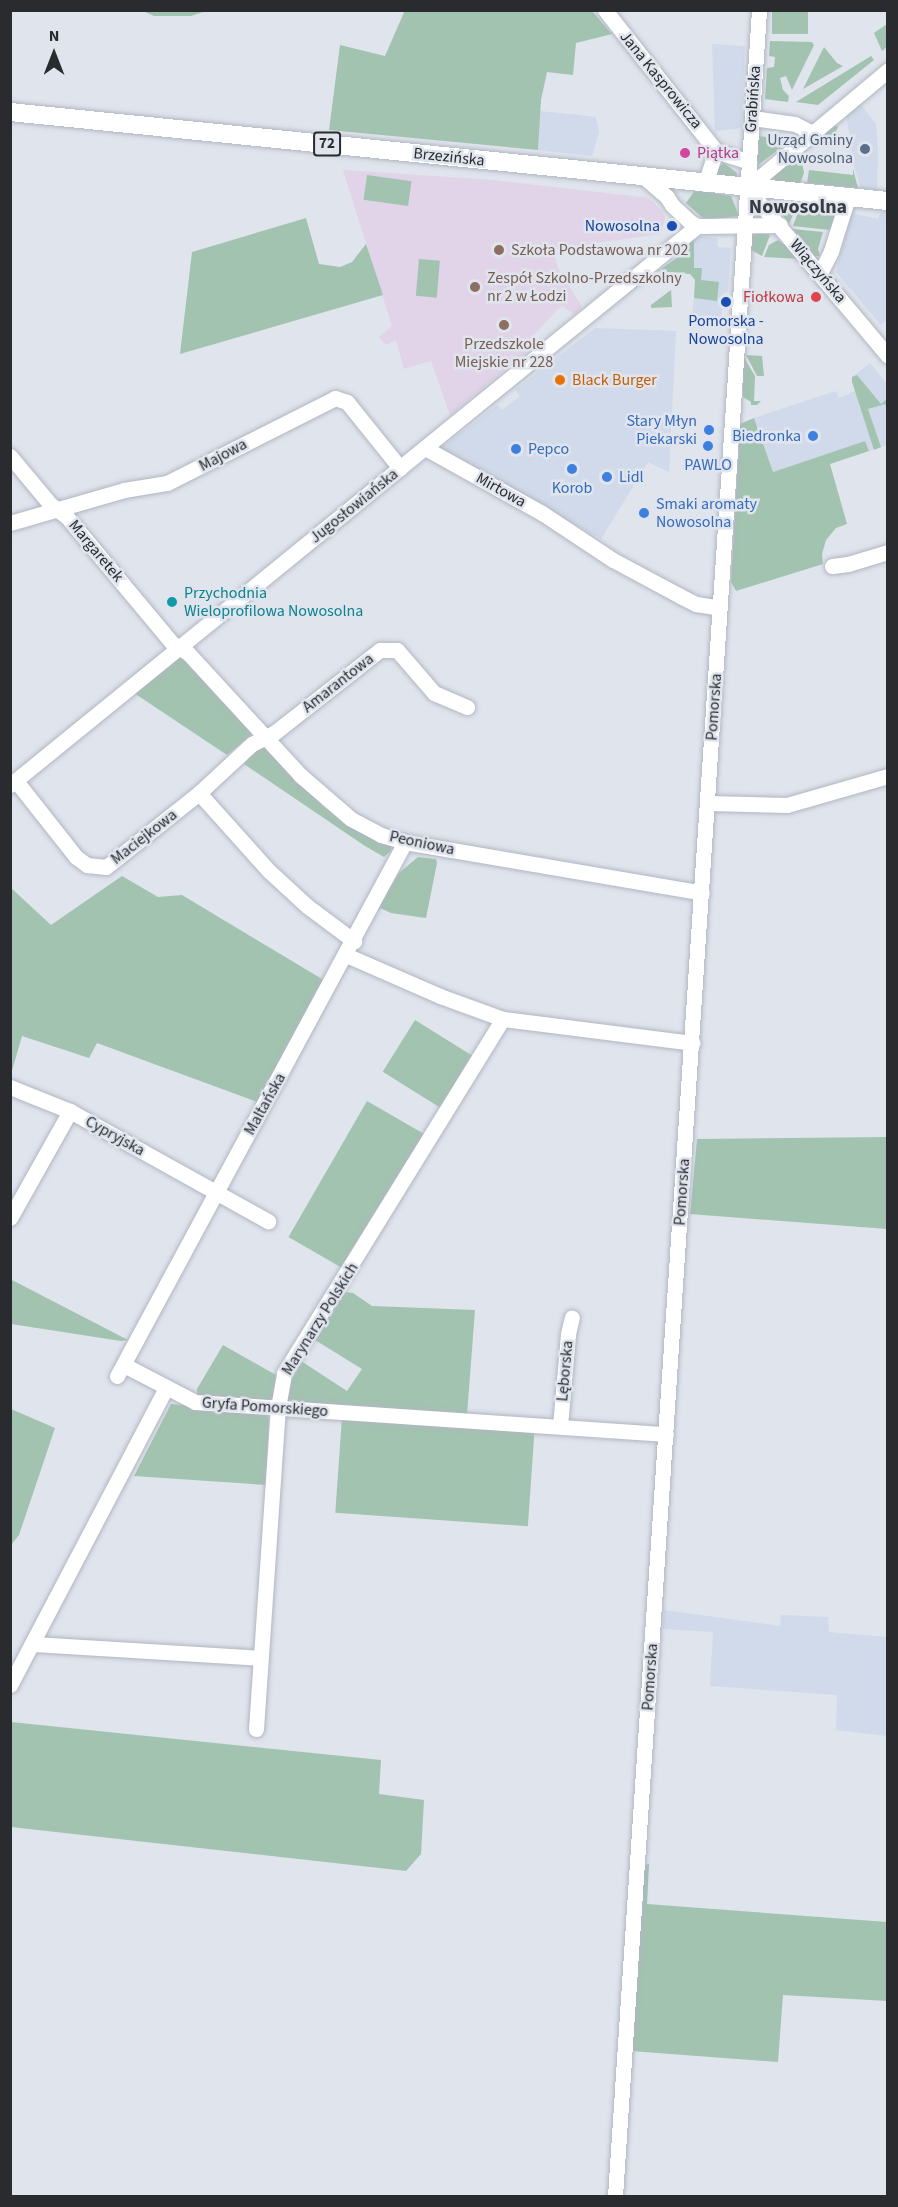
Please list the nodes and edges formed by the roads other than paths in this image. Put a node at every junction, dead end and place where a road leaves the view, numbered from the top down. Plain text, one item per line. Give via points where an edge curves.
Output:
1 (605, 10) edge
2 (759, 10) edge
3 (888, 70) edge
4 (10, 112) edge
5 (752, 118) junction
6 (810, 132) junction
7 (716, 151) junction
8 (749, 162) junction
9 (644, 177) junction
10 (705, 184) junction
11 (747, 188) junction
12 (848, 197) junction
13 (888, 201) edge
14 (745, 225) junction
15 (780, 225) junction
16 (697, 226) junction
17 (820, 273) junction
18 (888, 356) edge
19 (425, 448) junction
20 (10, 456) edge
21 (400, 468) junction
22 (57, 509) junction
23 (10, 523) edge
24 (888, 552) edge
25 (832, 566) dead end
26 (720, 608) junction
27 (179, 648) junction
28 (467, 707) dead end
29 (264, 738) junction
30 (888, 776) edge
31 (13, 783) edge
32 (199, 794) junction
33 (708, 803) junction
34 (405, 842) junction
35 (702, 893) junction
36 (354, 941) junction
37 (346, 955) junction
38 (503, 1019) junction
39 (692, 1043) junction
40 (10, 1087) edge
41 (70, 1111) junction
42 (216, 1193) junction
43 (10, 1218) edge
44 (268, 1221) dead end
45 (572, 1317) dead end
46 (166, 1388) junction
47 (278, 1408) junction
48 (560, 1426) junction
49 (666, 1434) junction
50 (33, 1644) junction
51 (260, 1658) junction
52 (10, 1685) edge
53 (256, 1730) dead end
54 (615, 2196) edge

1 - 7 street, Jana Kasprowicza
2 - 5 street, Grabińska
3 - 6 street
4 - 9 main road, Brzezińska / 72
5 - 6 street via 795,124
5 - 8 street, Grabińska
6 - 11 street
7 - 8 street
7 - 10 street
8 - 11 street, Grabińska
9 - 10 main road, Brzezińska / 72
9 - 16 street via 691,212
10 - 11 main road, Brzezińska / 72
11 - 12 main road, Brzezińska / 72
11 - 14 street, Pomorska
11 - 15 street, Wiączyńska
12 - 13 main road, Brzezińska / 72
12 - 17 street
14 - 15 street
14 - 16 street
14 - 26 street, Pomorska
15 - 17 street, Wiączyńska
16 - 19 street, Jugosłowiańska
17 - 18 street, Wiączyńska
19 - 21 street, Jugosłowiańska
19 - 26 street, Mirtowa via 576,534 613,560 687,600
20 - 22 street, Margaretek
21 - 22 street, Majowa via 347,402 335,398 167,483 124,490
21 - 27 street, Jugosłowiańska
22 - 23 street, Majowa
22 - 27 street, Margaretek
24 - 25 street
26 - 33 street, Pomorska
27 - 29 street, Peoniowa via 188,652
27 - 31 street, Jugosłowiańska
28 - 29 street, Amarantowa via 434,693 397,650 385,648
29 - 32 street, Maciejkowa via 252,744
29 - 34 street, Peoniowa via 341,812 371,830
30 - 33 street via 787,805
31 - 32 street, Maciejkowa via 76,857 96,868 112,863
32 - 36 street via 269,872
33 - 35 street, Pomorska
34 - 35 street, Peoniowa
34 - 36 street, Maltańska
35 - 39 street, Pomorska
36 - 37 street, Maltańska
37 - 38 street
37 - 42 street, Maltańska
38 - 39 street
38 - 47 street, Marynarzy Polskich via 284,1373
39 - 49 street, Pomorska
40 - 41 street, Cypryjska
41 - 42 street, Cypryjska
41 - 43 street
42 - 44 street, Cypryjska
42 - 46 street, Maltańska via 120,1370
45 - 48 street, Lęborska
46 - 47 street, Gryfa Pomorskiego via 195,1402
46 - 50 street
47 - 48 street, Gryfa Pomorskiego
47 - 51 street, Marynarzy Polskich
48 - 49 street, Gryfa Pomorskiego
49 - 54 street, Pomorska
50 - 51 street
50 - 52 street
51 - 53 street, Marynarzy Polskich

